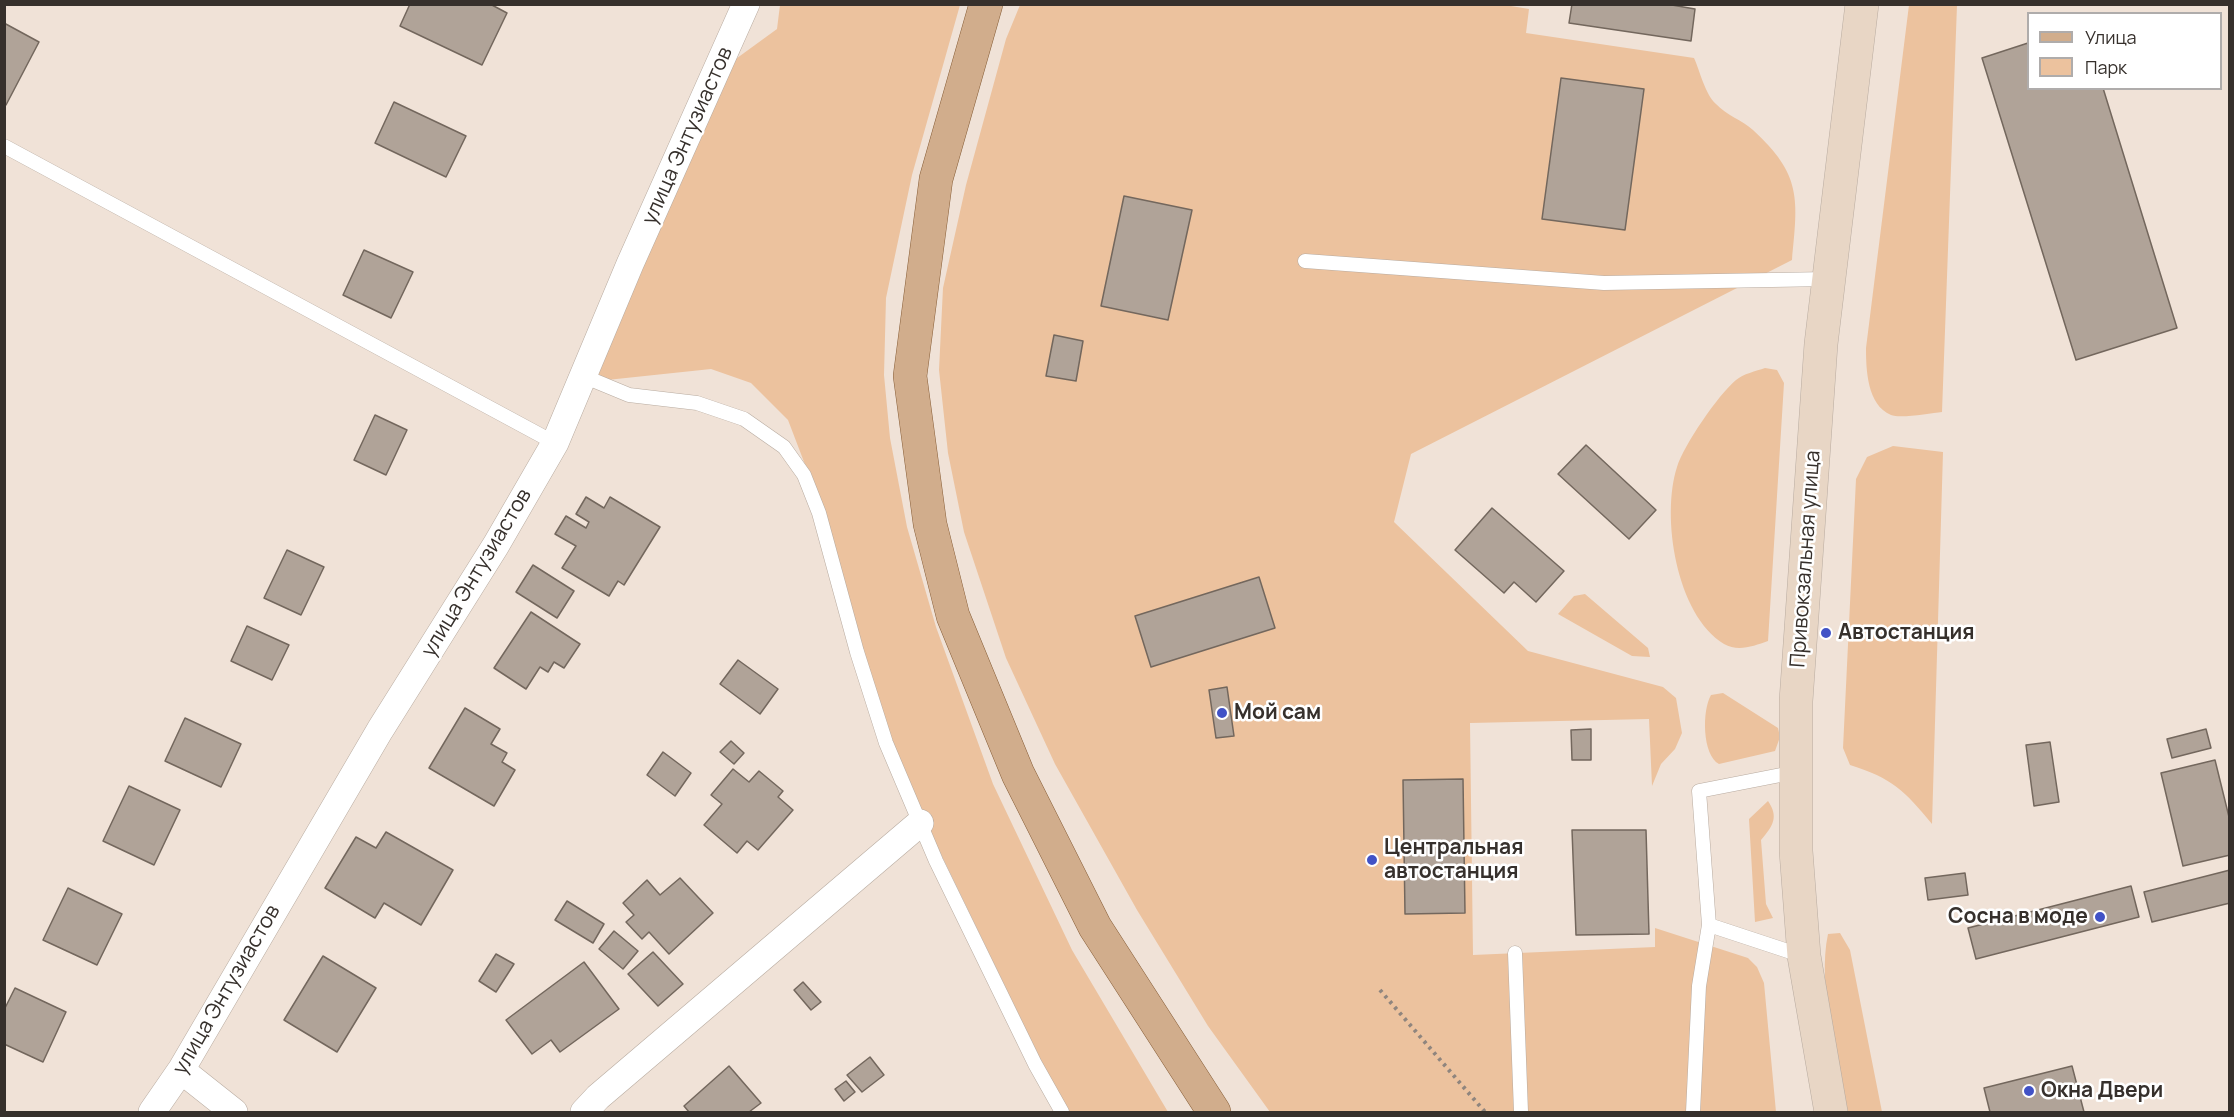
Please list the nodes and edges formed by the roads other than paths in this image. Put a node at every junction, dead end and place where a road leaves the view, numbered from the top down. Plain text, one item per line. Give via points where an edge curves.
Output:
1 (746, 4) edge
2 (986, 4) edge
3 (1862, 4) edge
4 (4, 146) edge
5 (1305, 261) dead end
6 (1828, 279) junction
7 (583, 376) junction
8 (555, 443) junction
9 (1798, 772) junction
10 (920, 823) junction
11 (1709, 925) junction
12 (1515, 953) dead end
13 (1804, 956) junction
14 (181, 1070) junction
15 (152, 1113) edge
16 (234, 1113) edge
17 (584, 1113) edge
18 (1062, 1113) edge
19 (1214, 1113) edge
20 (1521, 1113) edge
21 (1693, 1113) edge
22 (1831, 1113) edge

1 - 7 street, улица Энтузиастов
2 - 19 main road via 936,179 910,376 930,524 953,616 1018,774 1095,927
3 - 6 street, Привокзальная улица
4 - 8 lane
5 - 6 lane via 1604,283
6 - 9 street, Привокзальная улица via 1796,701
7 - 8 street, улица Энтузиастов
7 - 10 lane via 629,395 697,403 744,419 784,447 804,475 819,513 886,743
8 - 14 street, улица Энтузиастов via 380,730
9 - 11 lane via 1699,791
9 - 13 street, Привокзальная улица via 1796,851
10 - 17 street
10 - 18 lane
11 - 13 lane
11 - 21 lane via 1699,986
12 - 20 lane
13 - 22 street, Привокзальная улица
14 - 15 street, улица Энтузиастов
14 - 16 street

